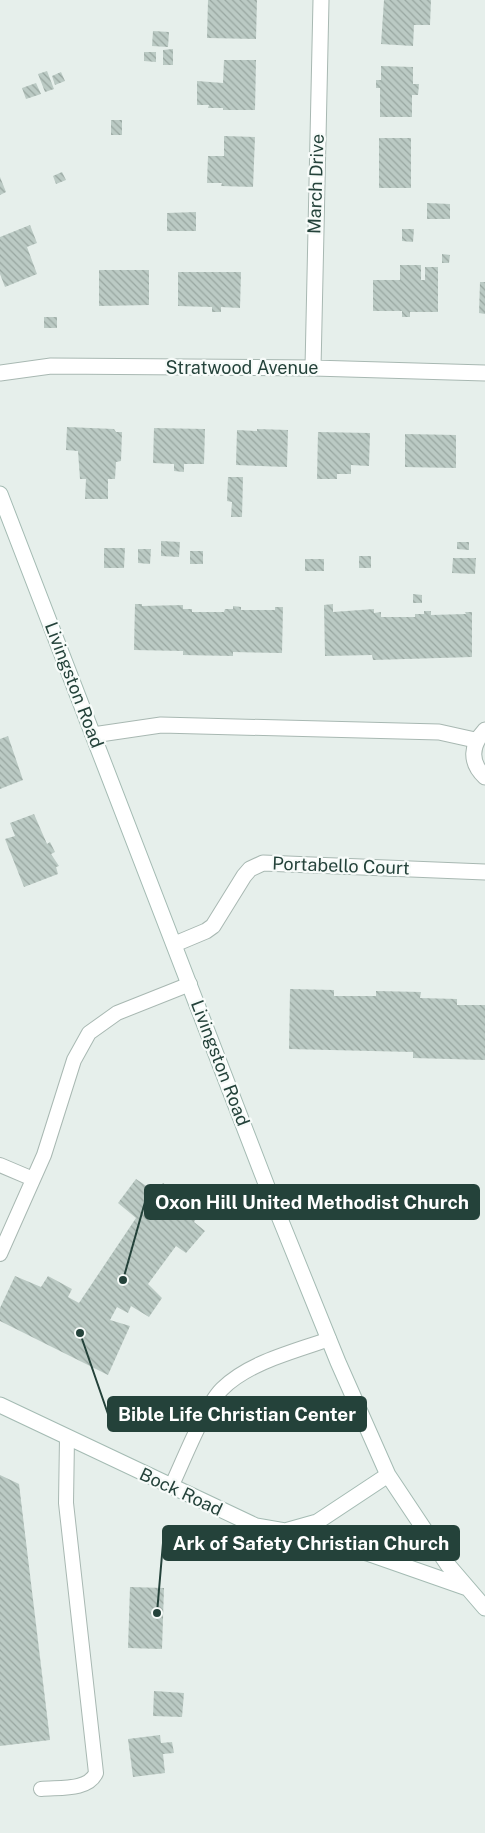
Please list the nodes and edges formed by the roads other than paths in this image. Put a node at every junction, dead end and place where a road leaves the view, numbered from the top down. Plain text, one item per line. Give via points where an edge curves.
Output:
1 (321, 0) edge
2 (314, 368) junction
3 (0, 373) edge
4 (485, 373) edge
5 (0, 494) edge
6 (93, 735) junction
7 (480, 735) edge
8 (485, 777) edge
9 (485, 872) edge
10 (175, 944) junction
11 (190, 984) junction
12 (0, 1165) edge
13 (34, 1179) junction
14 (0, 1254) edge
15 (329, 1339) junction
16 (0, 1405) edge
17 (67, 1438) junction
18 (388, 1475) junction
19 (171, 1487) junction
20 (285, 1531) junction
21 (468, 1589) junction
22 (485, 1608) edge
23 (41, 1789) dead end

1 - 2 main road, March Drive
2 - 3 main road, Stratwood Avenue via 51,366
2 - 4 main road, Stratwood Avenue
5 - 6 main road, Livingston Road
6 - 7 main road via 161,724
6 - 10 main road, Livingston Road
7 - 8 main road via 474,754 476,766
9 - 10 main road, Portabello Court via 263,863 244,876 214,926
10 - 11 main road, Livingston Road
11 - 13 lane via 117,1013 89,1033 74,1060
11 - 15 main road, Livingston Road
12 - 13 lane
13 - 14 lane
15 - 18 main road, Livingston Road
15 - 19 lane via 248,1370 222,1390
16 - 17 main road, Bock Road
17 - 19 main road, Bock Road
17 - 23 lane via 66,1503 96,1773 86,1784
18 - 20 main road, Bock Road via 317,1522
18 - 21 main road, Livingston Road via 448,1565
19 - 20 main road, Bock Road via 256,1526
20 - 21 main road via 367,1553
21 - 22 main road, Livingston Road

